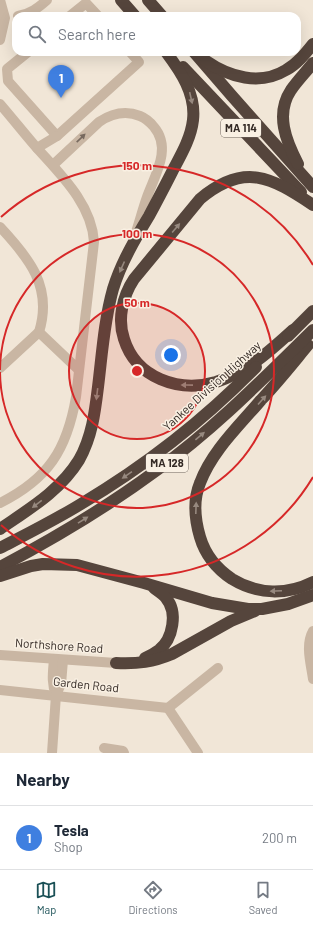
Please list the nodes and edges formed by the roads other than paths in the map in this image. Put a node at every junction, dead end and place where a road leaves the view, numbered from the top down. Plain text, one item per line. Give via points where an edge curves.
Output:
1 (0, 0) edge
2 (47, 0) edge
3 (121, 0) edge
4 (148, 0) edge
5 (32, 12) edge
6 (75, 12) edge
7 (94, 12) edge
8 (132, 12) edge
9 (158, 12) edge
10 (12, 17) edge
11 (5, 18) junction
12 (0, 40) edge
13 (313, 44) edge
14 (23, 56) edge
15 (134, 56) edge
16 (170, 56) edge
17 (171, 56) edge
18 (198, 56) edge
19 (200, 56) edge
20 (313, 63) edge
21 (4, 83) edge
22 (0, 104) edge
23 (57, 136) junction
24 (37, 148) junction
25 (53, 165) junction
26 (313, 187) edge
27 (313, 204) edge
28 (0, 227) edge
29 (132, 246) junction
30 (313, 311) edge
31 (293, 330) junction
32 (313, 330) edge
33 (39, 332) junction
34 (313, 339) edge
35 (0, 368) edge
36 (79, 370) junction
37 (0, 503) edge
38 (0, 528) edge
39 (0, 548) edge
40 (0, 567) edge
41 (0, 576) edge
42 (313, 582) edge
43 (144, 583) junction
44 (313, 595) edge
45 (262, 609) junction
46 (313, 631) edge
47 (0, 655) edge
48 (58, 659) junction
49 (116, 663) junction
50 (218, 668) dead end
51 (313, 679) edge
52 (0, 690) edge
53 (56, 695) junction
54 (168, 708) junction
55 (104, 748) dead end
56 (52, 753) edge
57 (124, 753) edge
58 (198, 753) edge

1 - 11 street
2 - 5 street
3 - 8 highway
4 - 9 highway
6 - 7 street via 86,3
10 - 11 street
11 - 12 street
13 - 19 highway via 286,70 262,78 236,76 222,71
14 - 21 street via 7,70
15 - 23 street via 139,62
16 -> 29 highway via 188,87 194,109 193,121 182,153
17 - 27 highway, MA 114
18 - 26 highway, MA 114
20 - 26 highway via 291,91 283,114 283,126 293,153
21 - 23 street
22 - 24 street
23 - 24 street
24 - 25 street
25 -> 29 street via 106,117 122,113 132,114 141,116 153,125 161,139 162,156
25 - 36 street via 70,185 83,207 93,234
31 -> 27 highway via 266,355 238,373 204,385 179,385 154,377 136,362 122,332 121,311 134,278 200,199 223,182 236,178 263,178
28 - 33 street via 27,260 40,282 44,318
29 -> 38 highway via 113,290 95,412 89,436 79,459 64,480 43,499
30 - 31 highway, Yankee Division Highway / MA 128
31 -> 39 highway, Yankee Division Highway / MA 128 via 234,389 165,448 81,504
40 -> 32 highway, MA 128 via 103,508 158,469 244,398
33 - 35 street
33 - 36 street
42 -> 34 highway via 290,590 266,592 236,582 208,556 198,530 196,512 200,484 212,459
36 - 37 street via 74,412 61,449 34,481
41 - 43 highway via 31,566 66,564 88,567
43 - 45 highway via 224,606
43 - 49 highway via 167,598 173,616 170,634 159,650 148,657
44 - 45 highway via 288,604
45 - 49 highway via 240,617 166,656 134,664
46 - 51 street via 309,638 309,651
47 - 48 street, Northshore Road
48 - 49 street, Northshore Road
48 - 53 street via 61,684
50 - 54 street
52 - 53 street, Garden Road
53 - 54 street, Garden Road
53 - 56 street
54 - 58 street
55 - 57 street

